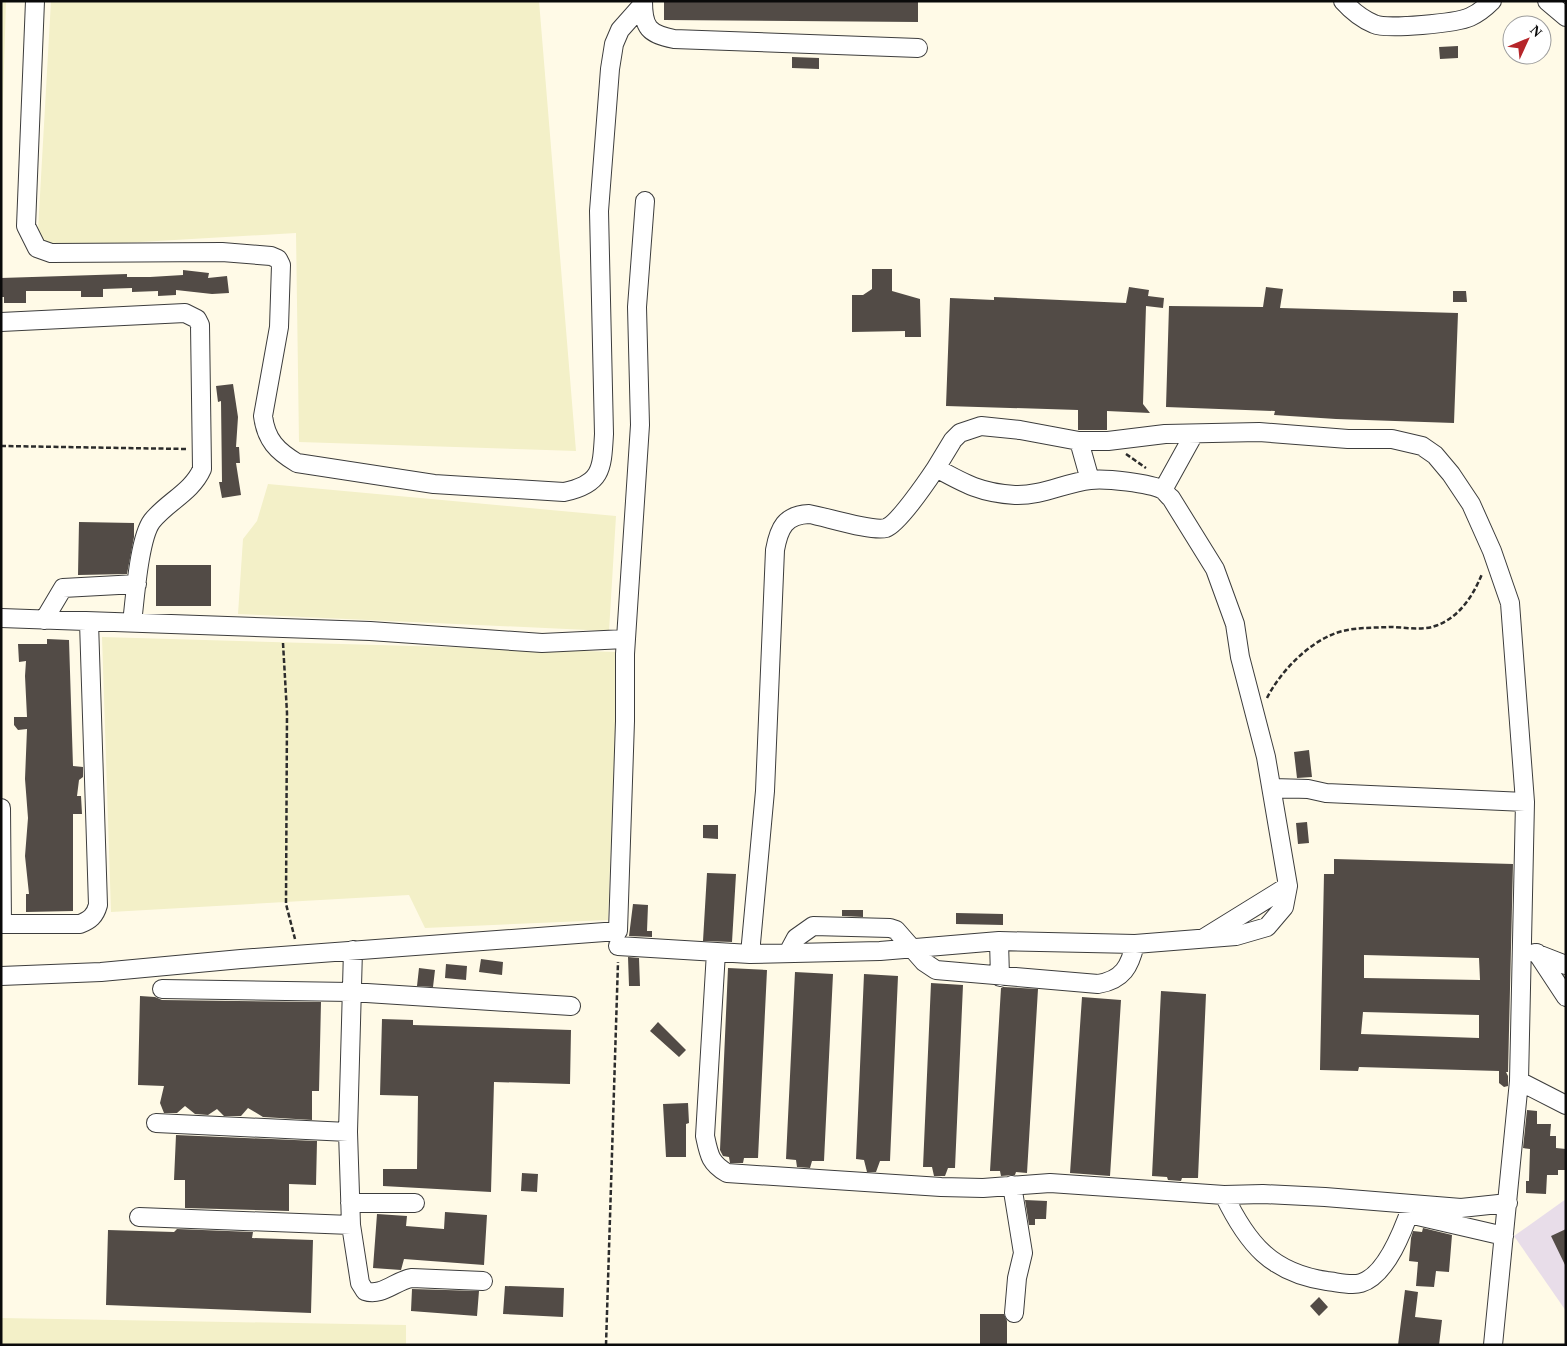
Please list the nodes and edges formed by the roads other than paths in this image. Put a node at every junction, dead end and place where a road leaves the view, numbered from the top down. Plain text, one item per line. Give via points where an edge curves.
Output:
1 (35, 1) edge
2 (1343, 1) edge
3 (1492, 1) edge
4 (1547, 1) edge
5 (643, 3) edge
6 (1566, 17) edge
7 (918, 48) dead end
8 (645, 201) dead end
9 (1, 322) edge
10 (1194, 434) junction
11 (1079, 441) junction
12 (936, 468) junction
13 (1090, 480) junction
14 (1164, 486) junction
15 (137, 584) junction
16 (1, 618) edge
17 (44, 620) junction
18 (132, 622) junction
19 (89, 626) junction
20 (192, 628) junction
21 (1, 629) edge
22 (625, 639) junction
23 (1273, 788) junction
24 (1525, 802) junction
25 (1, 808) edge
26 (1288, 886) junction
27 (2, 924) edge
28 (1204, 938) junction
29 (999, 941) junction
30 (1135, 944) junction
31 (618, 946) road end
32 (912, 949) junction
33 (353, 950) junction
34 (789, 951) junction
35 (1530, 951) junction
36 (716, 952) junction
37 (750, 954) junction
38 (1566, 965) edge
39 (1, 976) edge
40 (1000, 977) junction
41 (162, 989) dead end
42 (351, 992) junction
43 (1566, 998) edge
44 (571, 1006) dead end
45 (1519, 1081) junction
46 (1566, 1105) edge
47 (156, 1123) dead end
48 (348, 1132) junction
49 (1012, 1185) junction
50 (1224, 1195) junction
51 (350, 1203) junction
52 (415, 1203) dead end
53 (1508, 1203) junction
54 (1410, 1209) junction
55 (139, 1217) dead end
56 (351, 1225) junction
57 (1504, 1236) junction
58 (483, 1281) dead end
59 (1014, 1313) dead end
60 (1492, 1345) edge

1 - 5 street via 26,226 37,248 51,253 222,252 271,256 280,265 279,327 264,416 265,430 282,454 298,463 434,484 564,492 582,488 595,479 602,464 599,211 610,69 620,30
2 - 3 street via 1356,14 1376,25 1403,27 1468,18
4 - 6 street
5 - 7 street via 649,30 655,35 674,39
8 - 22 street via 637,307 640,425
9 - 15 street via 185,313 192,315 200,324 202,469 199,477 150,523 143,543
10 - 11 street
10 - 14 street
10 - 24 street via 1259,432 1348,439 1392,438 1422,446 1435,455 1471,504 1510,603
11 - 12 street via 981,426 960,433
11 - 13 street
12 - 13 street via 977,490 1008,494 1050,491
12 - 37 street via 902,515 887,528 801,514 784,522 778,532 764,791
13 - 14 street
14 - 23 street via 1215,570 1235,624
15 - 17 street via 63,588
15 - 18 street
16 - 17 street
17 - 19 street
18 - 19 street
18 - 20 street
19 - 20 street
19 - 21 street
19 - 27 street via 98,905 95,914 80,924
20 - 22 street via 370,635 519,648 542,643
22 - 33 street via 618,930
23 - 24 street
23 - 26 street
24 - 35 street
25 - 27 street
26 - 28 street
26 - 28 street via 1284,907 1267,928 1236,936
28 - 30 street
29 - 30 street
29 - 32 street
29 - 40 street
30 - 40 street via 1127,969 1110,982 1098,984
31 - 36 street
32 - 34 street
32 - 34 street via 896,930 890,928 813,926 796,938
32 - 40 street via 936,970
33 - 39 street via 91,973
33 - 42 street
34 - 37 street
35 - 38 street
35 - 43 street
35 - 45 street
36 - 37 street
36 - 49 street via 705,1136 709,1156 716,1167 727,1173 941,1187
41 - 42 street
42 - 44 street
42 - 48 street
45 - 46 street
45 - 53 street
47 - 48 street
48 - 51 street
49 - 50 street via 1050,1183
49 - 59 street via 1023,1253
50 - 54 street via 1325,1197
50 - 54 street via 1238,1224 1270,1260 1288,1271 1349,1284 1362,1283 1382,1266 1392,1252
51 - 52 street
51 - 56 street
53 - 54 street
53 - 57 street
54 - 57 street
55 - 56 street
56 - 58 street via 360,1284 365,1291 376,1292 412,1278
57 - 60 street

